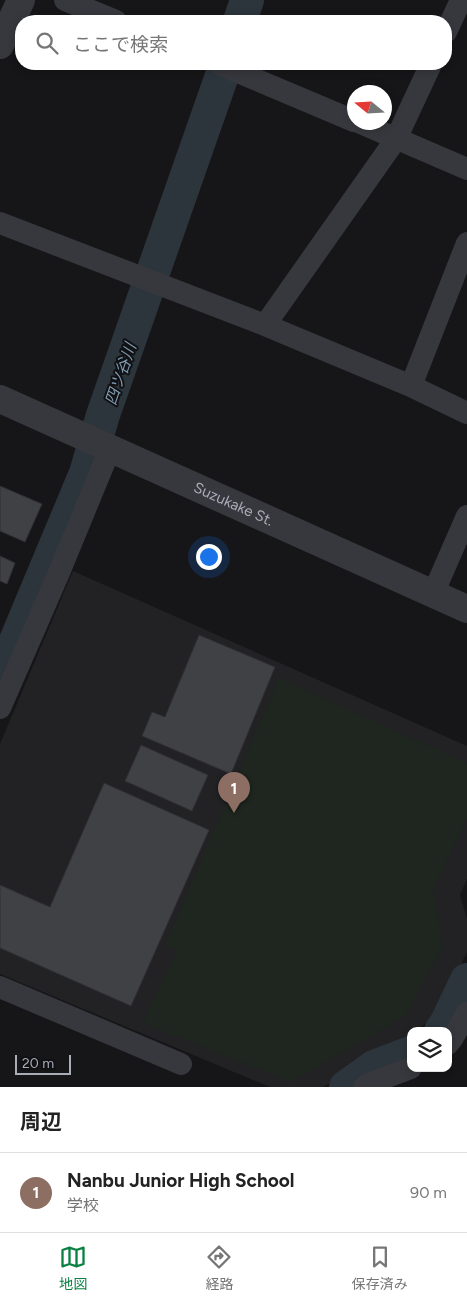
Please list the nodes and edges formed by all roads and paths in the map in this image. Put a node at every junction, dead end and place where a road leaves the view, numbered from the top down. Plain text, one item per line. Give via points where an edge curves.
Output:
1 (21, 0) edge
2 (65, 0) edge
3 (461, 0) edge
4 (101, 15) edge
5 (452, 19) edge
6 (2, 34) edge
7 (233, 70) edge
8 (428, 70) edge
9 (347, 118) edge
10 (375, 130) edge
11 (396, 139) junction
12 (467, 168) edge
13 (0, 223) edge
14 (467, 243) edge
15 (265, 326) junction
16 (411, 386) junction
17 (0, 399) edge
18 (467, 413) edge
19 (110, 449) junction
20 (467, 516) edge
21 (433, 594) junction
22 (467, 609) edge
23 (0, 708) edge
24 (0, 987) edge
25 (467, 1013) edge
26 (452, 1040) edge
27 (181, 1064) dead end
28 (407, 1069) edge
29 (364, 1087) edge

1 - 6 street
2 - 4 street
3 - 5 street
7 - 9 street
8 - 11 street
10 - 11 street
11 - 12 street
11 - 15 street
13 - 15 street
14 - 16 street
15 - 16 street
16 - 18 street
17 - 19 street, Suzukake St.
19 - 21 street, Suzukake St.
19 - 23 street
20 - 21 street
21 - 22 street, Suzukake St.
24 - 27 street
25 - 26 street
28 - 29 street

